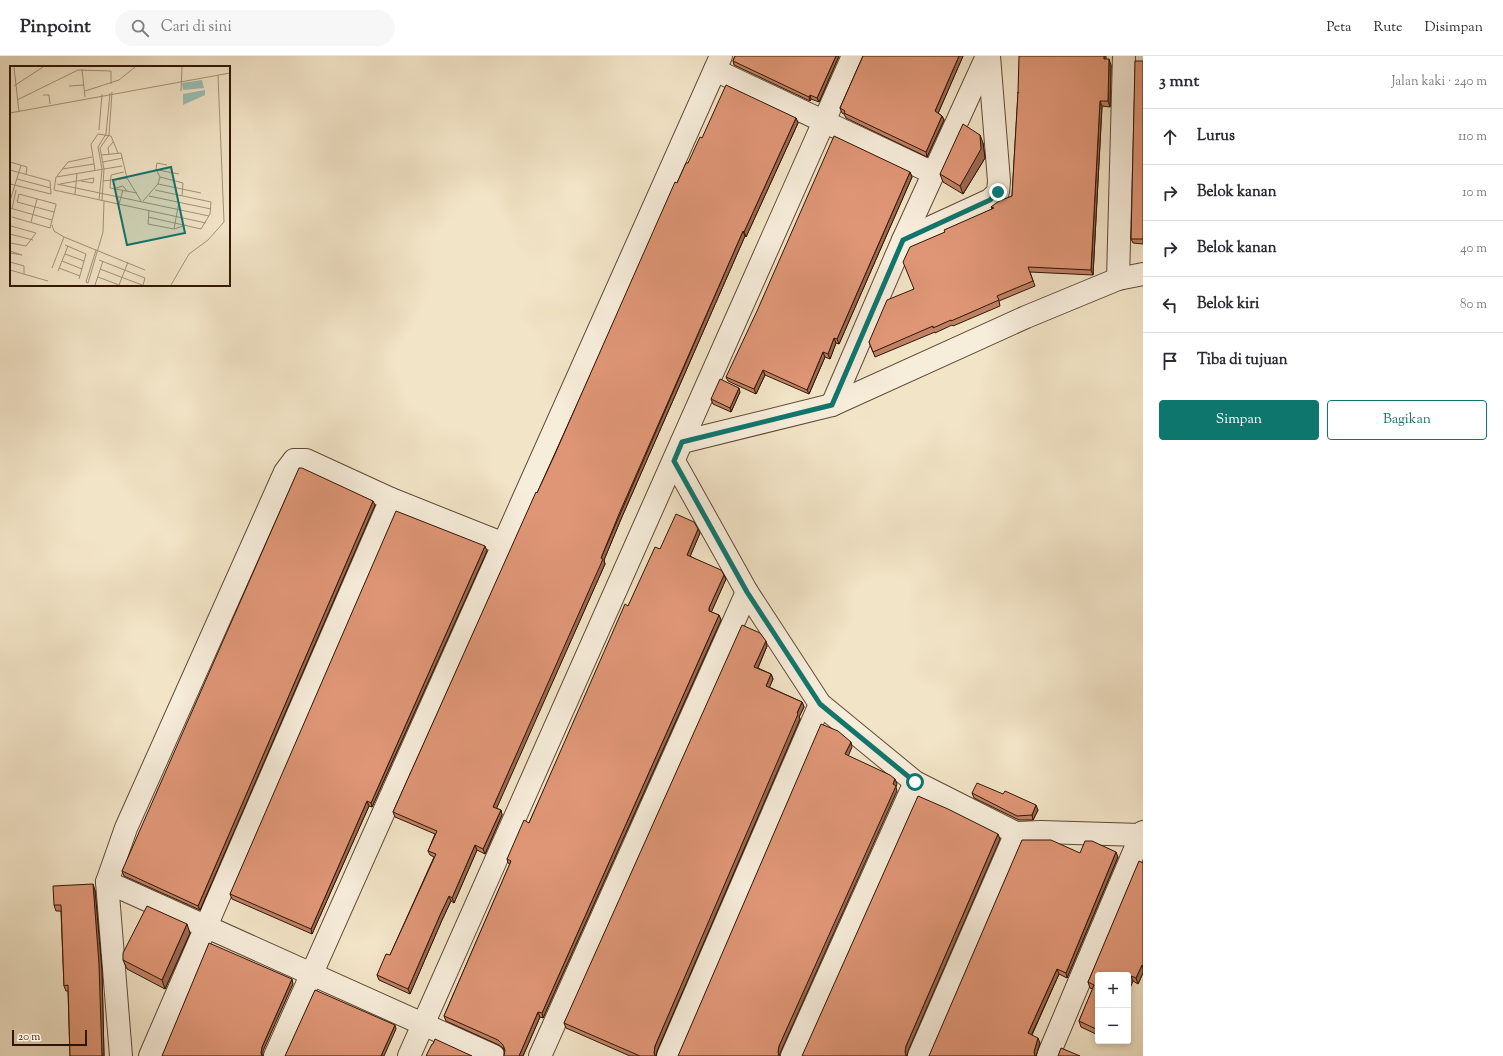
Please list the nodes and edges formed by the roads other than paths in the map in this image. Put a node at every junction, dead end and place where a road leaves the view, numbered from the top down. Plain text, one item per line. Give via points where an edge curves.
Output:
1 (852, 56) edge
2 (988, 56) edge
3 (1124, 56) edge
4 (718, 63) edge
5 (823, 121) junction
6 (933, 173) junction
7 (903, 240) junction
8 (1143, 274) edge
9 (1118, 279) junction
10 (832, 405) junction
11 (678, 452) junction
12 (391, 499) junction
13 (504, 544) junction
14 (747, 592) junction
15 (820, 704) junction
16 (915, 782) junction
17 (1016, 833) junction
18 (1142, 834) edge
19 (107, 882) junction
20 (206, 927) junction
21 (312, 974) junction
22 (423, 1024) junction
23 (121, 1056) edge
24 (150, 1056) edge
25 (275, 1056) edge
26 (409, 1056) edge
27 (494, 1056) edge
28 (540, 1056) edge
29 (668, 1056) edge
30 (792, 1056) edge
31 (919, 1056) edge
32 (1048, 1056) edge

1 - 5 street
2 - 6 street
2 - 7 street via 998,192 990,200
3 - 9 street
4 - 5 street
4 - 13 street
5 - 6 street
5 - 11 street
6 - 7 street
7 - 10 street
8 - 9 street
9 - 10 street via 1026,317
10 - 11 street
11 - 14 street
11 - 22 street
12 - 13 street
12 - 19 street via 306,460 294,460 285,472 126,828
12 - 20 street
13 - 21 street
14 - 15 street
14 - 28 street
15 - 16 street
15 - 29 street
16 - 17 street
16 - 30 street
17 - 18 street
17 - 31 street
18 - 32 street
19 - 20 street
19 - 23 street
20 - 21 street
20 - 24 street
21 - 22 street
21 - 25 street
22 - 26 street
22 - 27 street

